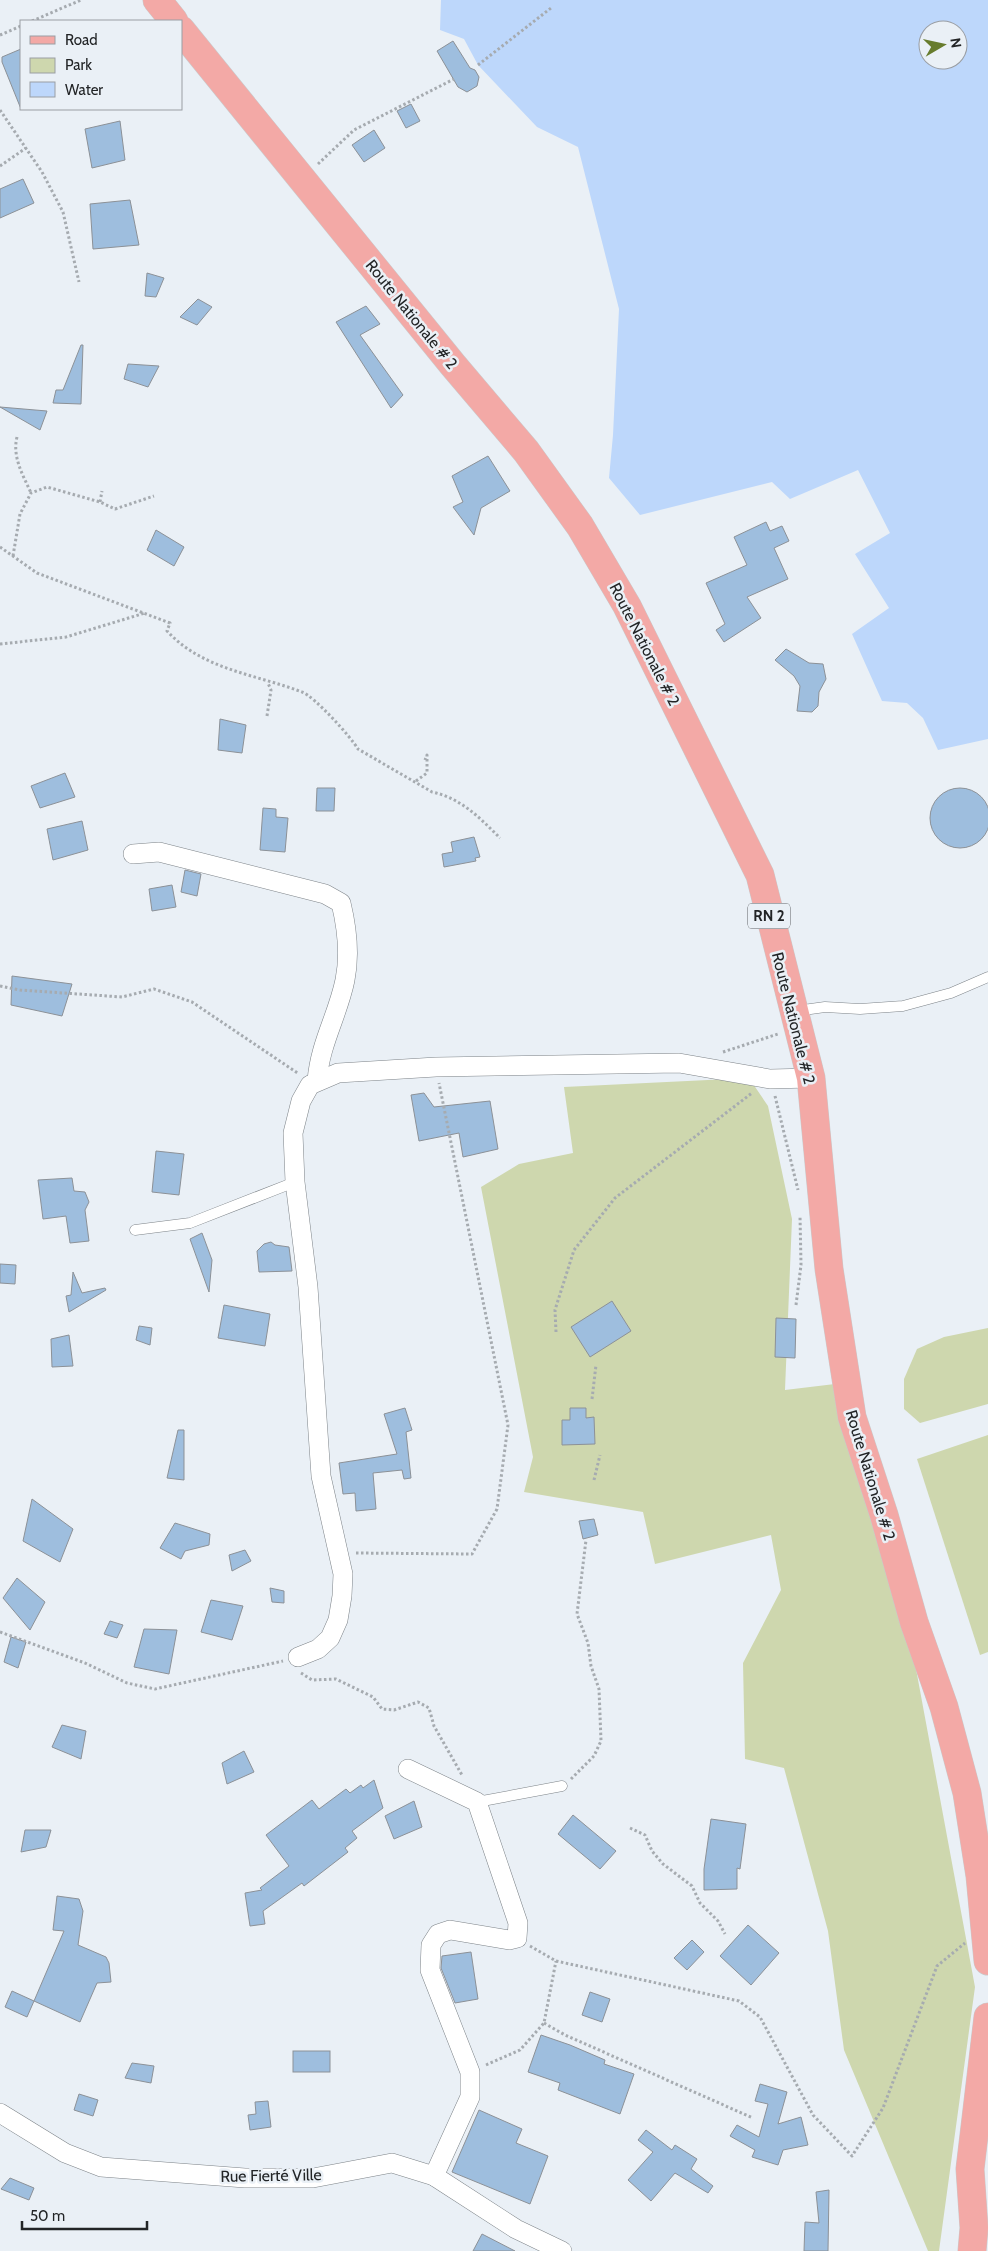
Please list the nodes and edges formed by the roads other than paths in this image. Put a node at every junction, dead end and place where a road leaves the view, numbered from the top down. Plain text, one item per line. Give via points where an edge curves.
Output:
1 (157, 0) edge
2 (173, 20) edge
3 (182, 31) edge
4 (133, 854) dead end
5 (988, 977) edge
6 (796, 1019) junction
7 (811, 1078) junction
8 (313, 1083) junction
9 (295, 1182) junction
10 (135, 1230) dead end
11 (298, 1657) road end
12 (408, 1770) dead end
13 (562, 1786) road end
14 (477, 1802) junction
15 (988, 1961) edge
16 (988, 2022) edge
17 (0, 2113) edge
18 (434, 2176) junction
19 (978, 2235) edge
20 (562, 2251) edge

1 - 2 main road
3 - 6 main road, Route Nationale # 2 / RN 2 via 526,450 580,526 627,606 760,875 772,934
4 - 8 street via 159,852 324,894 341,904 348,931 345,980
5 - 6 lane via 951,993 903,1006 825,1007
6 - 7 main road, Route Nationale # 2 / RN 2
7 - 8 street via 770,1079 680,1063 436,1067 338,1074
7 - 15 main road, Route Nationale # 2 / RN 2 via 829,1269 852,1417 914,1622 944,1707 968,1802
8 - 9 street via 301,1101 293,1133
9 - 10 lane via 190,1223
9 - 11 street via 308,1287 321,1476 343,1574 338,1620 330,1638
12 - 14 street
13 - 14 lane
14 - 18 street via 518,1923 517,1938 509,1940 450,1930 438,1934 431,1945 430,1970 470,2072 470,2097
16 - 19 main road via 970,2169
17 - 18 street, Rue Fierté Ville via 65,2153 101,2167 246,2178 313,2178 392,2163
18 - 20 street, Rue Fierté Ville via 516,2229

